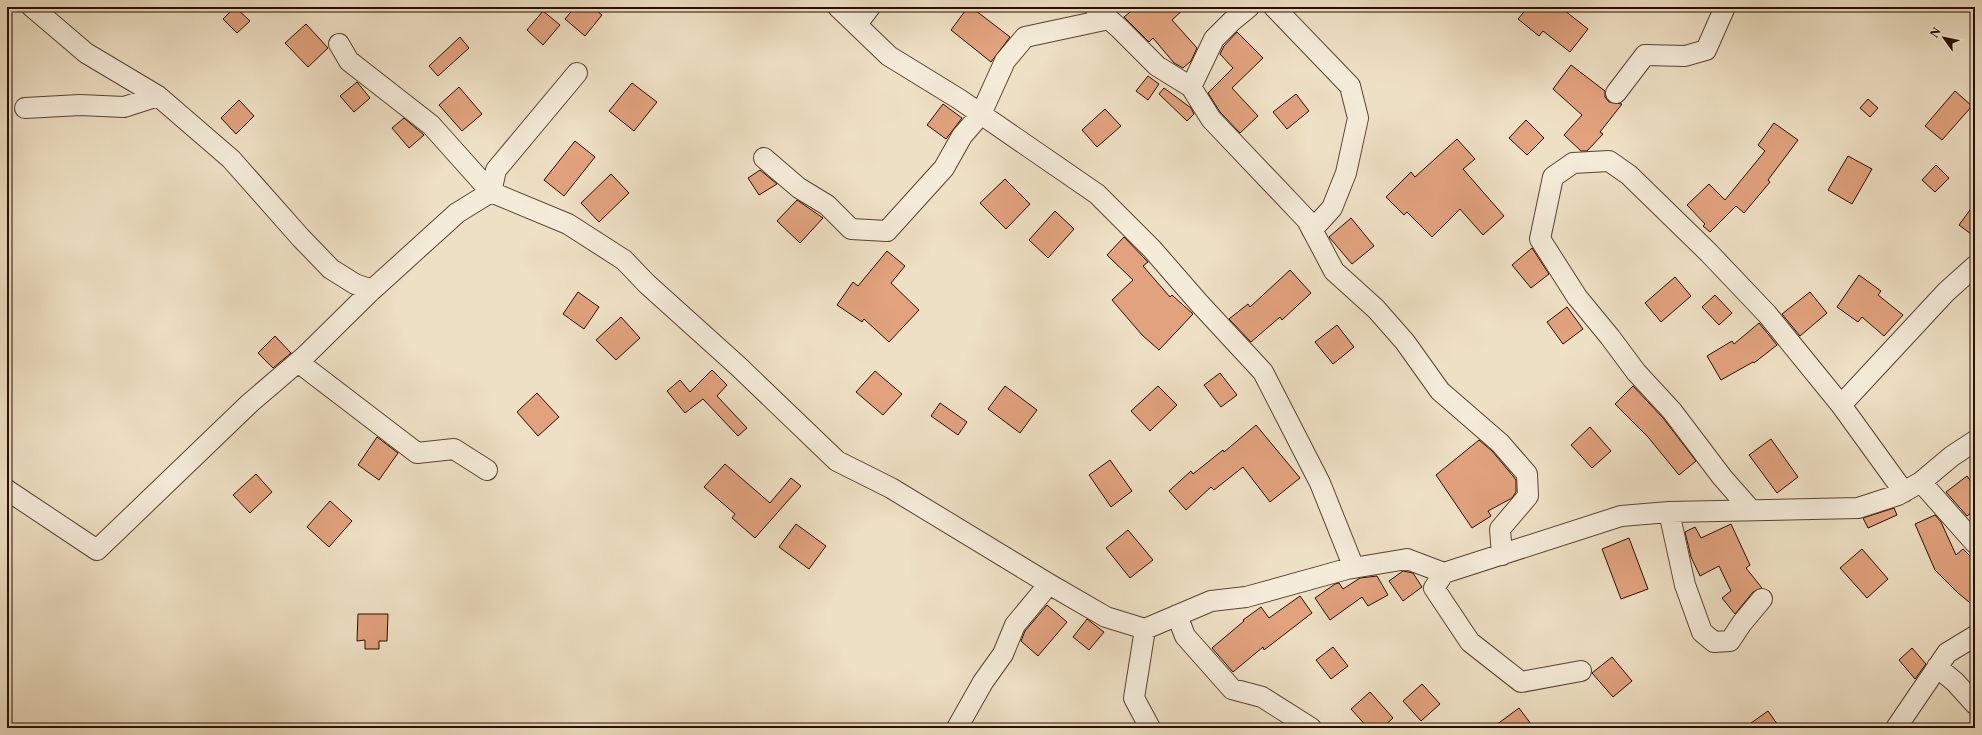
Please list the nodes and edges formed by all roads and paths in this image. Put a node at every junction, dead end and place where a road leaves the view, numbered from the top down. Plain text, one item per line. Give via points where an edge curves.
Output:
1 (32, 7) edge
2 (838, 7) edge
3 (870, 7) edge
4 (1249, 7) edge
5 (1274, 7) edge
6 (1726, 7) edge
7 (1102, 13) edge
8 (857, 24) junction
9 (339, 44) dead end
10 (577, 73) dead end
11 (1191, 87) junction
12 (1616, 93) dead end
13 (158, 96) junction
14 (25, 108) dead end
15 (981, 114) junction
16 (764, 158) dead end
17 (491, 192) junction
18 (1312, 230) junction
19 (1975, 266) edge
20 (372, 290) junction
21 (298, 362) junction
22 (1841, 405) junction
23 (1975, 441) edge
24 (487, 470) dead end
25 (1912, 486) junction
26 (7, 490) edge
27 (1751, 510) junction
28 (1669, 512) junction
29 (1975, 543) edge
30 (1502, 555) junction
31 (1354, 568) junction
32 (1444, 573) junction
33 (1048, 584) junction
34 (1762, 599) dead end
35 (1177, 615) junction
36 (1145, 629) junction
37 (1975, 636) edge
38 (1937, 667) junction
39 (1581, 671) dead end
40 (1975, 704) edge
41 (957, 728) edge
42 (1150, 728) edge
43 (1311, 728) edge
44 (1896, 728) edge

1 - 13 street via 86,53
2 - 8 street
3 - 8 street
4 - 11 street via 1214,39
5 - 18 street via 1350,86 1358,118 1346,173 1332,208
6 - 12 street via 1706,50 1685,56 1645,55
7 - 11 street via 1157,66
7 - 15 street via 1025,37 1005,61
8 - 15 street via 889,56
9 - 17 street via 349,61 431,124
10 - 17 street via 496,170
11 - 18 street via 1211,120 1307,220
13 - 14 street via 124,108 80,105
13 - 20 street via 231,159 331,269 355,284
15 - 16 street via 962,136 944,168 886,231 851,229 827,205 799,188
15 - 31 street via 1097,194 1152,248 1262,372 1320,483
17 - 20 street via 457,213
17 - 33 street via 568,224 624,260 837,461 891,488
18 - 30 street via 1334,271 1376,308 1405,342 1440,391 1500,443 1527,474 1528,496 1500,529
19 - 22 street via 1946,292
20 - 21 street
21 - 24 street via 417,453 454,449
21 - 26 street via 250,403 97,550
22 - 25 street
22 - 27 street via 1766,314 1629,174 1609,161 1573,164 1553,177 1540,239 1577,297
23 - 25 street
25 - 27 street via 1898,496 1858,508
25 - 29 street
27 - 28 street
28 - 30 street via 1621,516
28 - 34 street via 1685,585 1702,632 1714,642 1730,641
30 - 32 street
31 - 32 street via 1407,560
31 - 35 street via 1246,597 1211,601
32 - 39 street via 1434,588 1470,642 1521,682
33 - 36 street via 1106,617
33 - 41 street via 1015,625 1002,654
35 - 36 street
35 - 43 street via 1185,636 1232,689 1262,696
36 - 42 street via 1134,698
37 - 38 street via 1947,653
38 - 40 street
38 - 44 street

